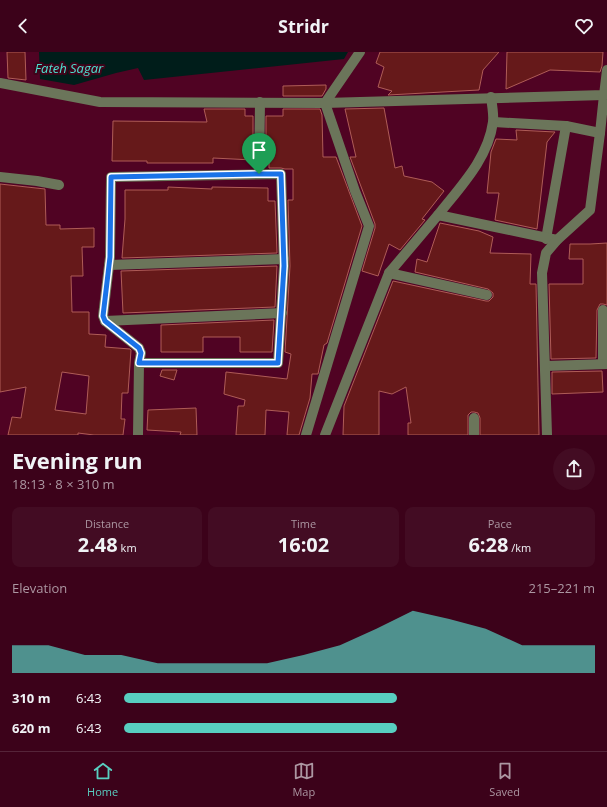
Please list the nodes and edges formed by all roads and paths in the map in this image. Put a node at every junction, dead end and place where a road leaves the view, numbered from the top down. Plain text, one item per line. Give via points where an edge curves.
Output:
1 (360, 52) edge
2 (607, 70) edge
3 (0, 83) edge
4 (605, 94) edge
5 (491, 97) junction
6 (260, 102) junction
7 (325, 103) junction
8 (494, 122) junction
9 (566, 126) junction
10 (600, 133) junction
11 (259, 174) junction
12 (0, 177) edge
13 (59, 185) dead end
14 (438, 215) junction
15 (546, 239) junction
16 (557, 240) junction
17 (284, 259) junction
18 (109, 265) junction
19 (389, 273) junction
20 (487, 295) dead end
21 (603, 310) dead end
22 (282, 313) junction
23 (105, 321) junction
24 (139, 363) junction
25 (605, 364) edge
26 (546, 366) junction
27 (474, 418) dead end
28 (138, 435) edge
29 (306, 435) edge
30 (325, 435) edge
31 (474, 435) edge
32 (547, 435) edge

1 - 7 street
2 - 4 street
3 - 6 street via 100,102
4 - 5 street
4 - 10 street
5 - 7 street
5 - 8 street
6 - 7 street
6 - 11 street
7 - 29 street via 369,226
8 - 9 street
8 - 14 street via 480,160
9 - 10 street
9 - 15 street
10 - 16 street via 590,210
11 - 17 street via 281,174
11 - 18 street via 111,177
12 - 13 street
14 - 15 street
14 - 19 street
15 - 16 street
16 - 26 street via 546,253 542,273
17 - 18 street
17 - 22 street
18 - 23 street via 103,316
19 - 20 street
19 - 30 street
21 - 25 street
22 - 23 street
22 - 24 street via 278,363
23 - 24 street via 139,348
24 - 28 street
25 - 26 street
26 - 32 street
27 - 31 street

